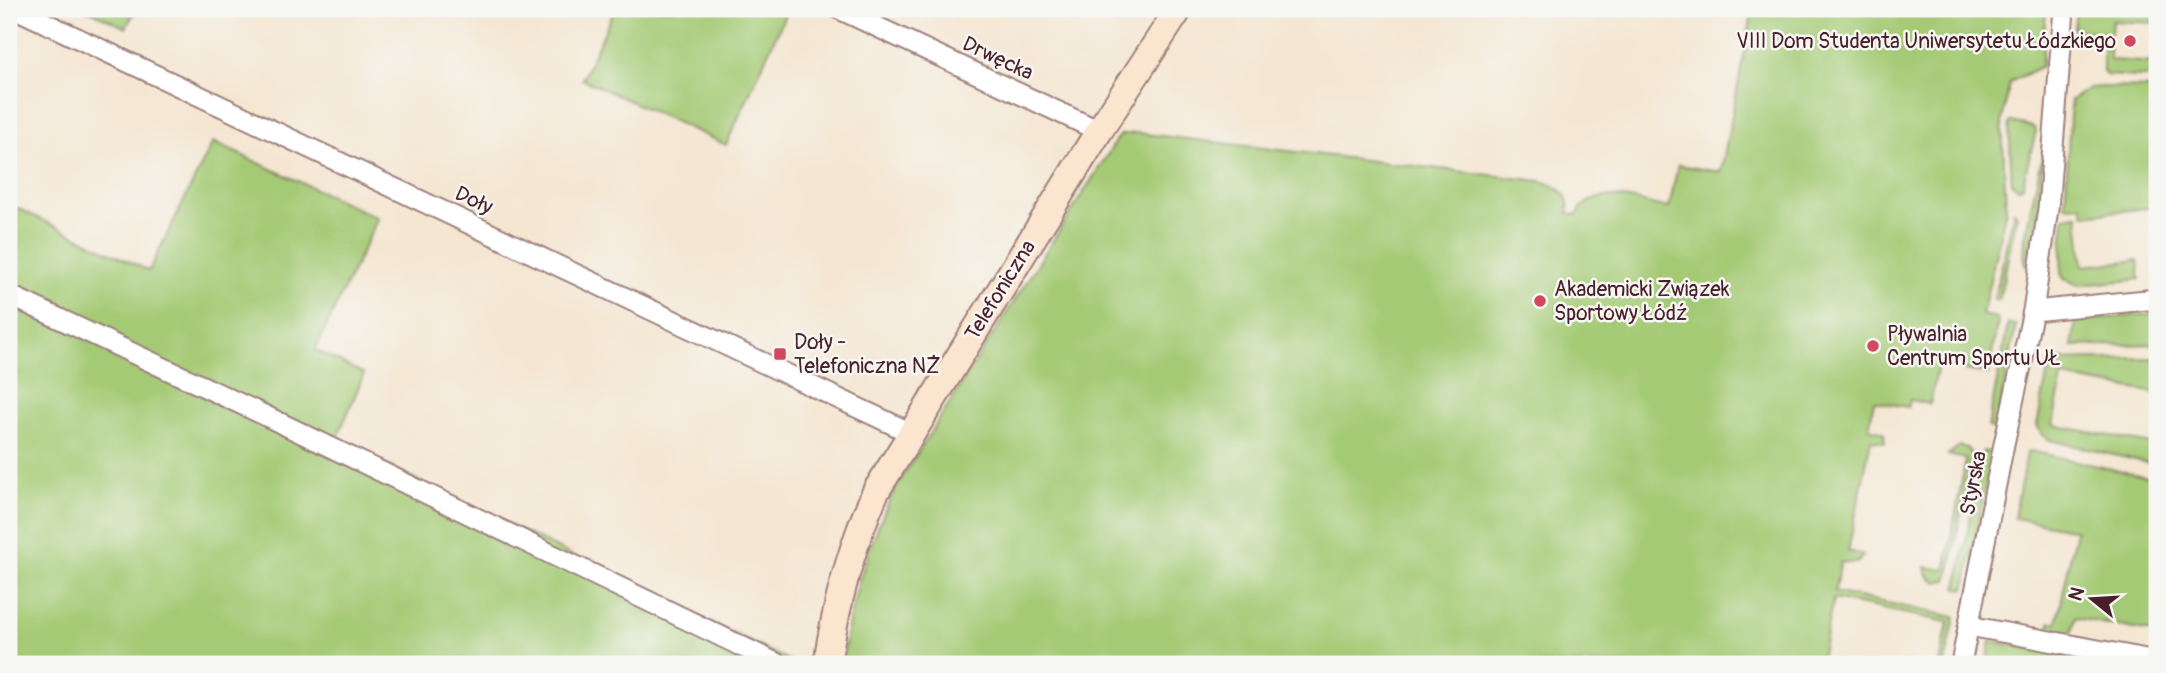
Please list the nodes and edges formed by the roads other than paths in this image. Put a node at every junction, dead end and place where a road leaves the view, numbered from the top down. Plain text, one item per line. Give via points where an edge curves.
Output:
1 (16, 9) edge
2 (839, 9) edge
3 (1179, 9) edge
4 (2064, 9) edge
5 (1099, 131) junction
6 (9, 295) edge
7 (2157, 299) edge
8 (2034, 311) junction
9 (911, 433) junction
10 (1969, 626) junction
11 (2157, 661) edge
12 (778, 664) edge
13 (827, 664) edge
14 (1961, 664) edge

1 - 9 street, Doły
2 - 5 street, Drwęcka
3 - 5 street, Telefoniczna
4 - 8 street, Styrska via 2048,209
5 - 9 street, Telefoniczna
6 - 12 street
7 - 8 street
8 - 10 street, Styrska
9 - 13 street, Telefoniczna via 876,491 853,547
10 - 11 street
10 - 14 street, Styrska

